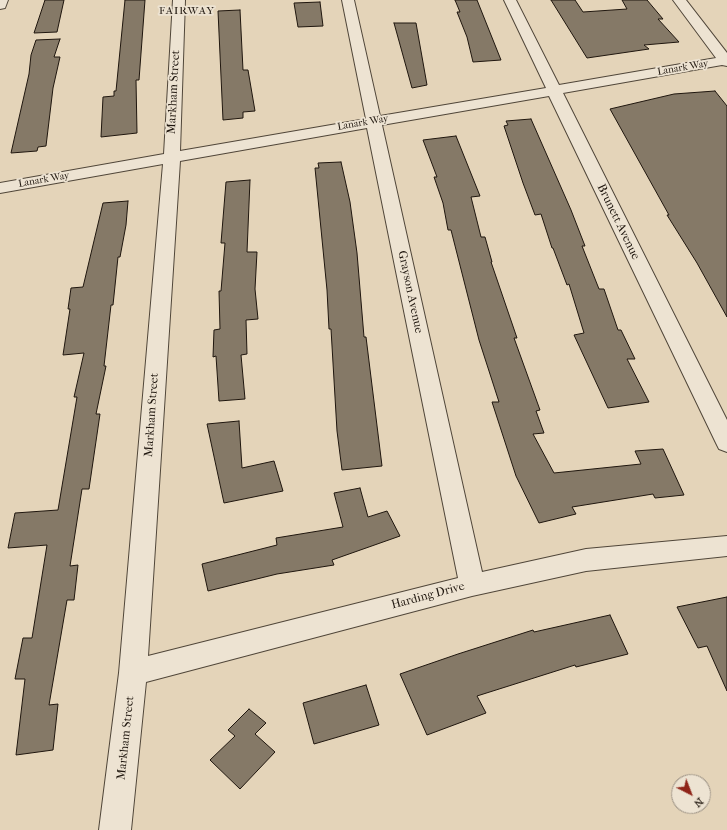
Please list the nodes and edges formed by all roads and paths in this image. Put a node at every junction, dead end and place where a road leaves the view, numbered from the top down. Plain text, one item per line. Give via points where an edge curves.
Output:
1 (2, 0) edge
2 (179, 0) edge
3 (348, 0) edge
4 (510, 0) edge
5 (678, 0) edge
6 (0, 5) edge
7 (727, 60) edge
8 (555, 91) junction
9 (375, 121) junction
10 (170, 158) junction
11 (0, 188) edge
12 (727, 443) edge
13 (727, 546) edge
14 (472, 585) junction
15 (133, 673) junction
16 (115, 830) edge

1 - 6 street
2 - 10 street, Markham Street
3 - 9 street, Grayson Avenue
4 - 8 street, Brunett Avenue
5 - 7 street
7 - 8 street, Lanark Way
8 - 9 street, Lanark Way
8 - 12 street, Brunett Avenue
9 - 10 street, Lanark Way
9 - 14 street, Grayson Avenue
10 - 11 street, Lanark Way
10 - 15 street, Markham Street
13 - 14 street, Harding Drive via 586,560
14 - 15 street, Harding Drive
15 - 16 street, Markham Street

